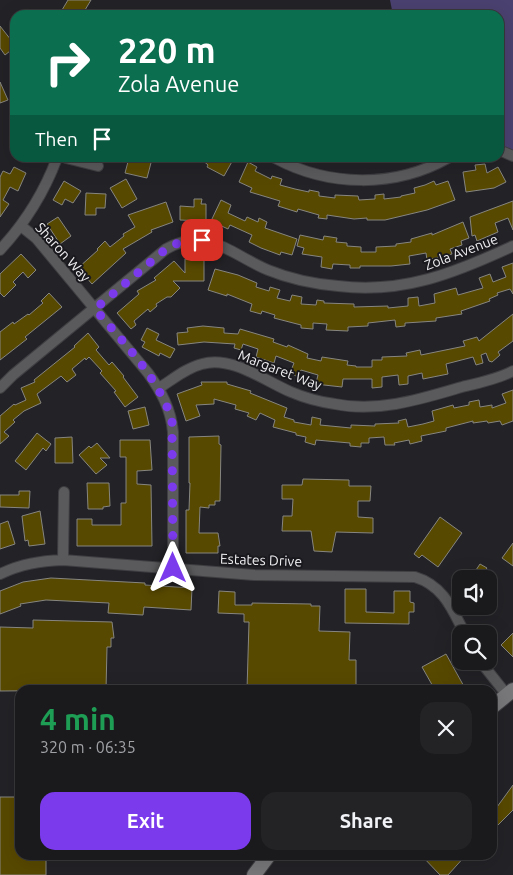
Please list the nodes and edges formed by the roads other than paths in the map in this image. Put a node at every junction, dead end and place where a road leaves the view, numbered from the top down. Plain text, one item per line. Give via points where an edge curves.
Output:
1 (55, 162) edge
2 (82, 162) edge
3 (284, 162) edge
4 (440, 162) edge
5 (98, 166) dead end
6 (21, 226) junction
7 (513, 246) edge
8 (0, 250) edge
9 (95, 309) junction
10 (513, 371) edge
11 (0, 388) edge
12 (158, 388) junction
13 (64, 492) dead end
14 (63, 560) junction
15 (173, 568) junction
16 (0, 574) edge
17 (460, 625) edge
18 (489, 670) edge
19 (510, 692) edge
20 (497, 703) edge
21 (266, 860) edge
22 (254, 875) edge

1 - 6 street via 43,191
2 - 5 street
3 - 4 street via 317,175 353,180 407,175
6 - 8 street
6 - 9 street, Sharon Way via 36,238
7 - 9 street, Zola Avenue via 476,264 430,279 364,288 338,287 291,277 216,244 190,240 166,249
9 - 11 street, Zola Avenue
9 - 12 street, Sharon Way
10 - 12 street, Margaret Way via 418,400 378,406 355,407 316,400 292,393 247,370 214,363 191,368
12 - 15 street, Sharon Way via 172,420
13 - 14 street
14 - 15 street, Estates Drive
14 - 16 street, Estates Drive via 37,561
15 - 17 street, Estates Drive via 254,575 415,578 434,585 443,594
18 - 19 street
19 - 20 main road
21 - 22 main road

